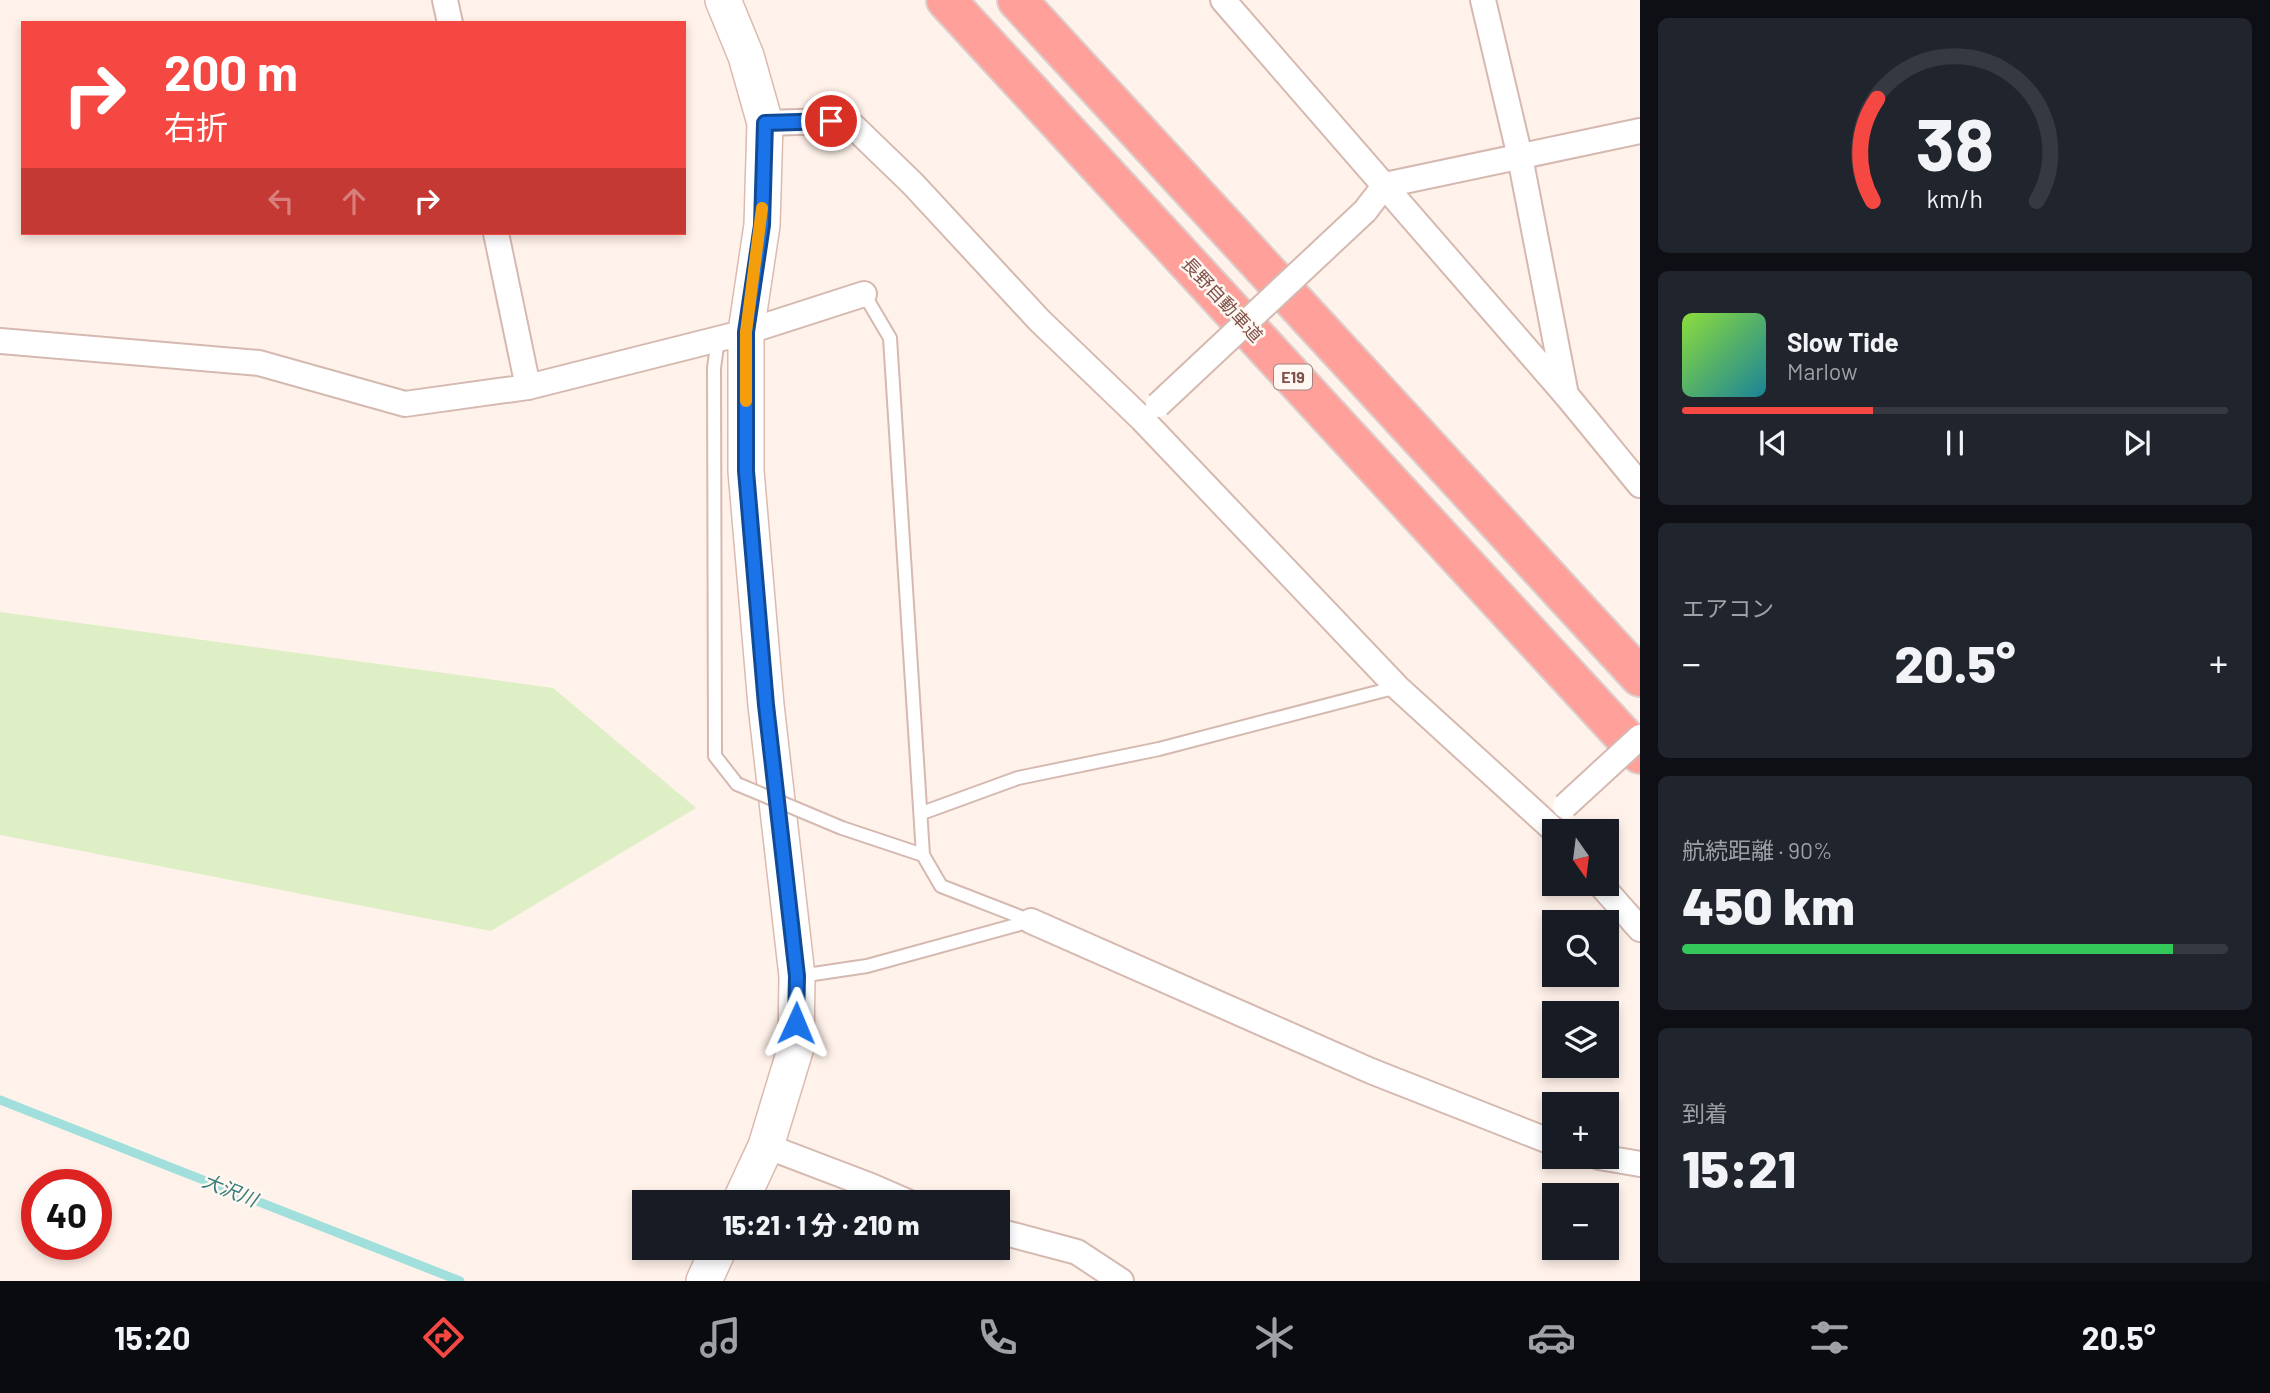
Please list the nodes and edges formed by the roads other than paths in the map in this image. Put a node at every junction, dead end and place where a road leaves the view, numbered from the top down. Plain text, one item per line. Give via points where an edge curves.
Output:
1 (445, 0) edge
2 (723, 0) edge
3 (946, 0) edge
4 (1017, 0) edge
5 (1223, 0) edge
6 (1483, 0) edge
7 (450, 21) edge
8 (765, 123) junction
9 (1640, 131) edge
10 (1520, 158) junction
11 (1385, 185) junction
12 (496, 235) edge
13 (864, 294) joint
14 (732, 335) junction
15 (0, 341) edge
16 (528, 387) junction
17 (1567, 396) junction
18 (1150, 412) junction
19 (1640, 485) edge
20 (1640, 677) edge
21 (1397, 687) junction
22 (1640, 737) edge
23 (1640, 754) edge
24 (922, 813) junction
25 (1542, 819) edge
26 (1554, 819) edge
27 (923, 855) junction
28 (1611, 896) edge
29 (1031, 921) junction
30 (1640, 929) edge
31 (797, 976) junction
32 (1542, 1138) edge
33 (766, 1146) junction
34 (1619, 1160) edge
35 (1640, 1164) edge
36 (746, 1190) edge
37 (882, 1190) edge
38 (1010, 1234) edge
39 (714, 1260) edge
40 (704, 1281) edge
41 (1121, 1281) edge

1 - 7 street
2 - 8 street via 746,56
3 - 23 highway, 長野自動車道 / E19
4 - 20 highway
5 - 11 street
6 - 10 street
8 - 14 street via 762,225
8 - 18 street via 831,121 853,126 1039,320
9 - 10 street
10 - 11 street
10 - 17 street
11 - 17 street
11 - 18 street, bridge via 1365,211
12 - 16 street
13 - 14 street
13 - 24 lane via 890,338
14 - 16 street
14 - 27 lane, bridge via 714,368 715,756 737,784 842,828
14 - 31 street via 766,705
15 - 16 street via 259,363 405,404
17 - 19 street
18 - 21 street
21 - 24 lane via 1159,749 1018,778
21 - 25 street
22 - 26 street, bridge
24 - 27 lane
27 - 29 lane via 941,886
28 - 30 street
29 - 31 lane via 867,967
29 - 32 street via 1371,1071
31 - 33 street via 796,1047
33 - 36 street
33 - 37 street
34 - 35 street
38 - 41 street via 1077,1252
39 - 40 street

